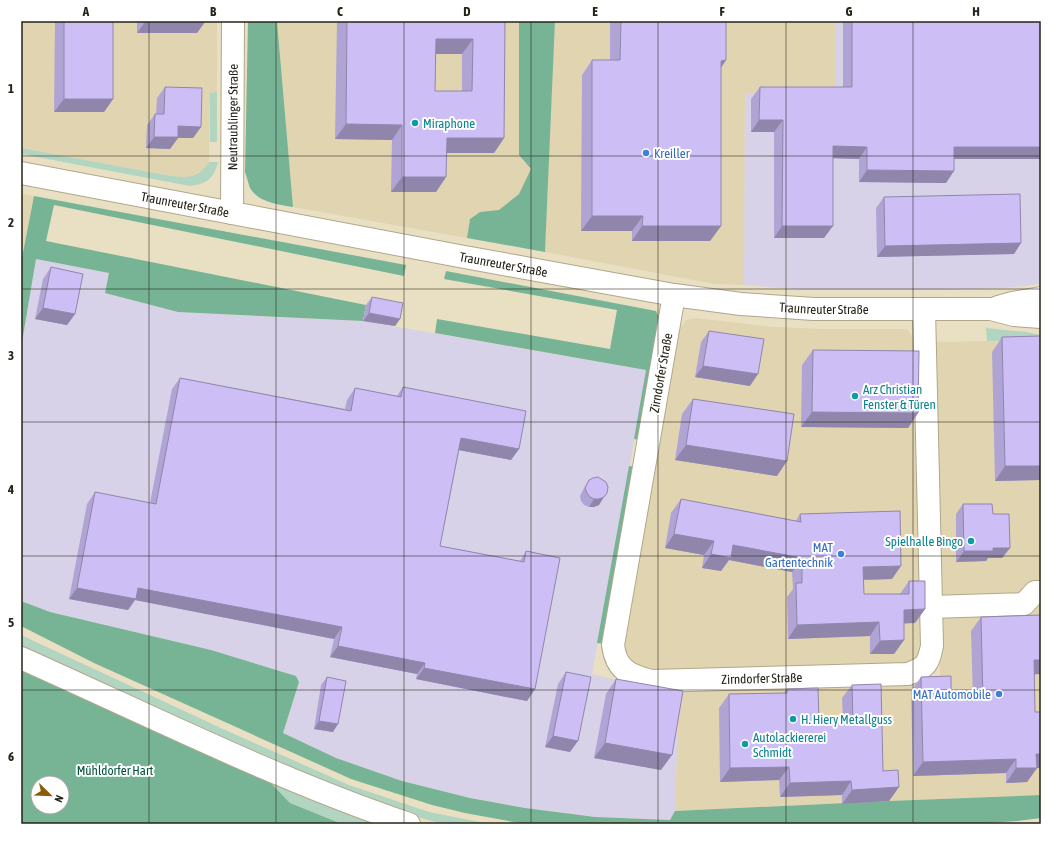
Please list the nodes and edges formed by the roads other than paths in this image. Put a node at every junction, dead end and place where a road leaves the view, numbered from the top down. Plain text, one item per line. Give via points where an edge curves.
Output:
1 (233, 21) edge
2 (21, 173) edge
3 (232, 213) junction
4 (674, 295) junction
5 (1041, 298) edge
6 (991, 309) junction
7 (924, 310) junction
8 (1014, 315) junction
9 (1041, 317) edge
10 (1041, 324) edge
11 (1041, 592) edge
12 (931, 607) junction
13 (21, 658) edge
14 (409, 824) edge

1 - 3 street, Neutraublinger Straße
2 - 3 street, Traunreuter Straße
3 - 4 street, Traunreuter Straße
4 - 7 street, Traunreuter Straße via 741,304 814,309
4 - 12 street, Zirndorfer Straße via 613,645 614,656 619,664 639,678 651,680 908,674 922,669 929,659 932,646
5 - 6 street, Traunreuter Straße
6 - 7 street, Traunreuter Straße
6 - 8 street, Traunreuter Straße
7 - 12 street, Zirndorfer Straße
8 - 9 street, Traunreuter Straße
8 - 10 street, Traunreuter Straße
11 - 12 street via 1035,592 1024,604
13 - 14 street via 228,752 342,800

